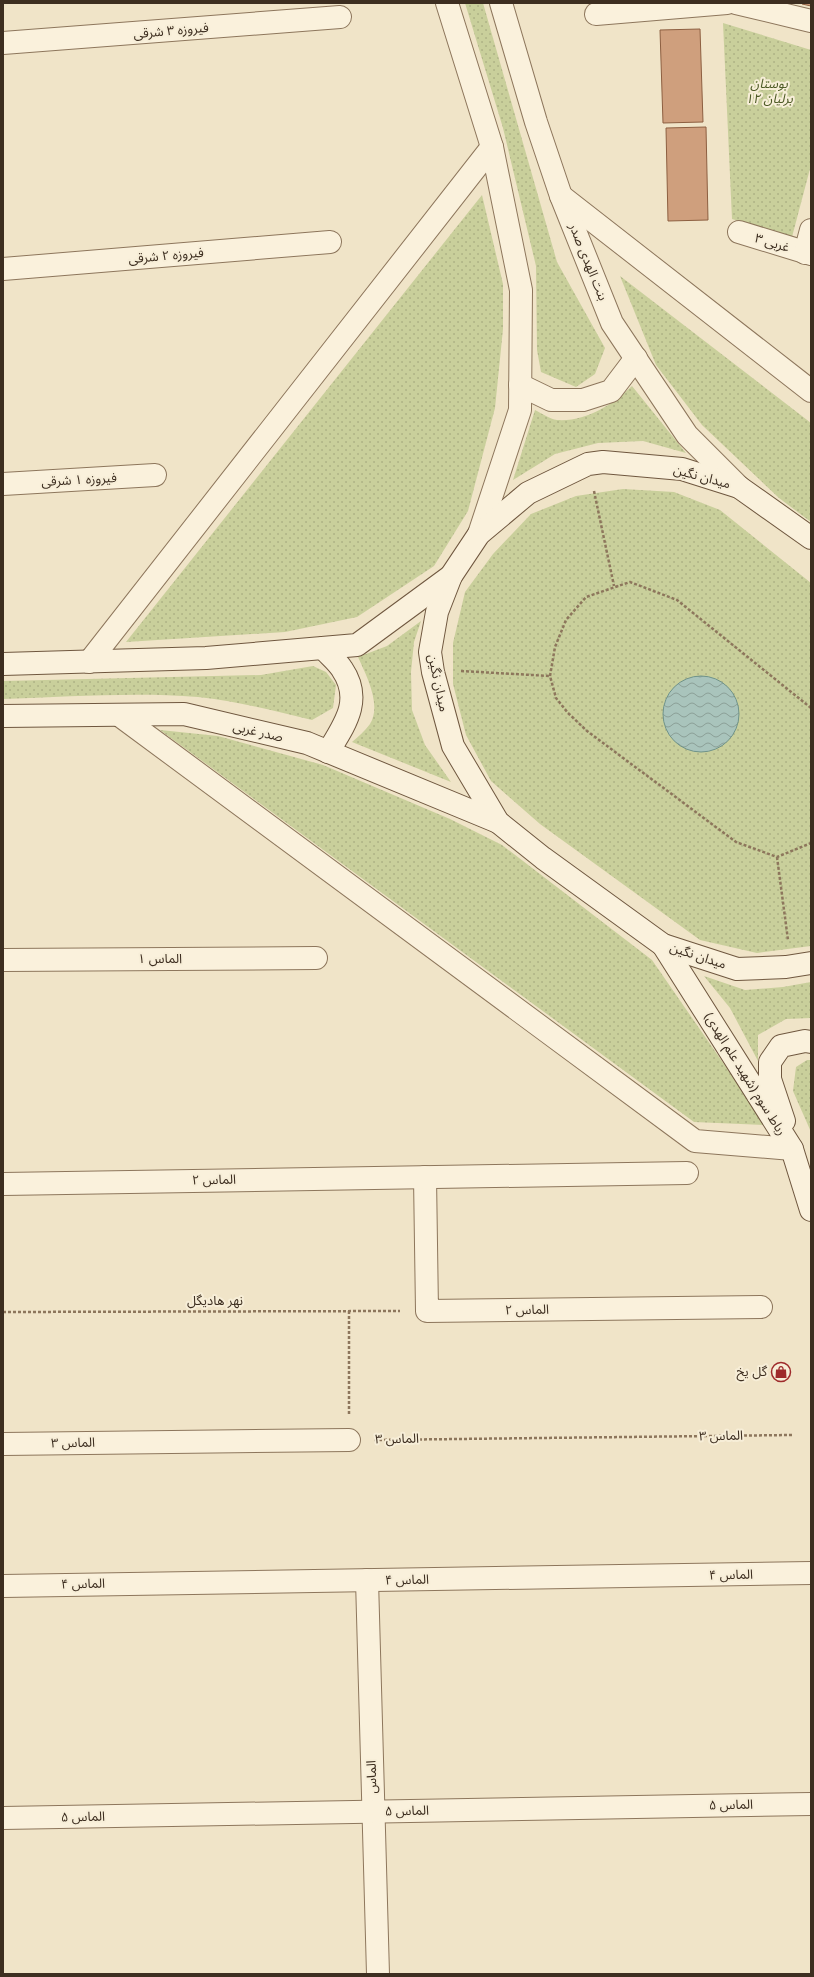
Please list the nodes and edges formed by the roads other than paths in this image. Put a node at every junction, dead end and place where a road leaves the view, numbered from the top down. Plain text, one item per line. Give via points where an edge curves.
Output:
1 (447, 3) edge
2 (502, 3) edge
3 (727, 3) edge
4 (736, 3) edge
5 (596, 14) dead end
6 (340, 17) dead end
7 (811, 21) edge
8 (3, 44) edge
9 (492, 147) junction
10 (561, 196) junction
11 (811, 230) edge
12 (739, 232) dead end
13 (330, 242) dead end
14 (808, 254) edge
15 (3, 269) edge
16 (636, 358) junction
17 (520, 384) junction
18 (811, 391) edge
19 (155, 475) dead end
20 (3, 484) edge
21 (739, 487) junction
22 (479, 534) junction
23 (811, 538) edge
24 (451, 576) junction
25 (323, 648) junction
26 (89, 662) junction
27 (3, 664) edge
28 (119, 715) junction
29 (3, 716) edge
30 (328, 752) junction
31 (498, 822) junction
32 (663, 945) junction
33 (316, 958) dead end
34 (3, 960) edge
35 (811, 963) edge
36 (811, 1042) edge
37 (792, 1149) junction
38 (687, 1173) dead end
39 (424, 1177) junction
40 (3, 1184) edge
41 (811, 1210) edge
42 (761, 1307) dead end
43 (349, 1440) road end
44 (3, 1444) edge
45 (811, 1573) edge
46 (366, 1580) junction
47 (3, 1586) edge
48 (811, 1804) edge
49 (373, 1811) junction
50 (3, 1818) edge
51 (378, 1974) edge

1 - 9 street
2 - 10 street, بنت الهدی صدر via 536,122
3 - 5 street
4 - 7 street
6 - 8 street, فیروزه ۳ شرقی
9 - 17 street via 521,290
9 - 26 street
10 - 16 street, بنت الهدی صدر via 612,323
10 - 18 street
11 - 14 street
12 - 14 street, ۳ غربی
13 - 15 street, فیروزه ۲ شرقی
16 - 17 street via 611,391 583,400 550,400
16 - 21 street, بنت الهدی صدر via 687,435
17 - 22 street via 520,410
19 - 20 street, فیروزه ۱ شرقی
21 - 22 street, میدان نگین via 682,469 603,462 588,464 528,493
21 - 23 street, میدان نگین
22 - 24 street, میدان نگین
24 - 25 street via 357,645
24 - 31 street, میدان نگین via 437,612 430,652 433,672 453,746
25 - 26 street via 206,658
25 - 30 street via 342,668 353,693 346,723
26 - 27 street
28 - 29 street, صدر غربی
28 - 30 street, صدر غربی via 184,714 307,743
28 - 37 street via 695,1141
30 - 31 street, صدر غربی
31 - 32 street, میدان نگین
32 - 35 street, میدان نگین via 738,968 786,967
32 - 37 street, رباط سوم (شهید علم الهدی)
33 - 34 street, الماس ۱
36 - 37 street via 781,1046 770,1062 770,1079
37 - 41 street, رباط سوم (شهید علم الهدی)
38 - 39 street, الماس ۲
39 - 40 street, الماس ۲
39 - 42 street, الماس ۲ via 427,1311
43 - 44 street, الماس ۳
45 - 46 street, الماس ۴
46 - 47 street, الماس ۴
46 - 49 street, الماس
48 - 49 street, الماس ۵
49 - 50 street, الماس ۵
49 - 51 street, الماس

